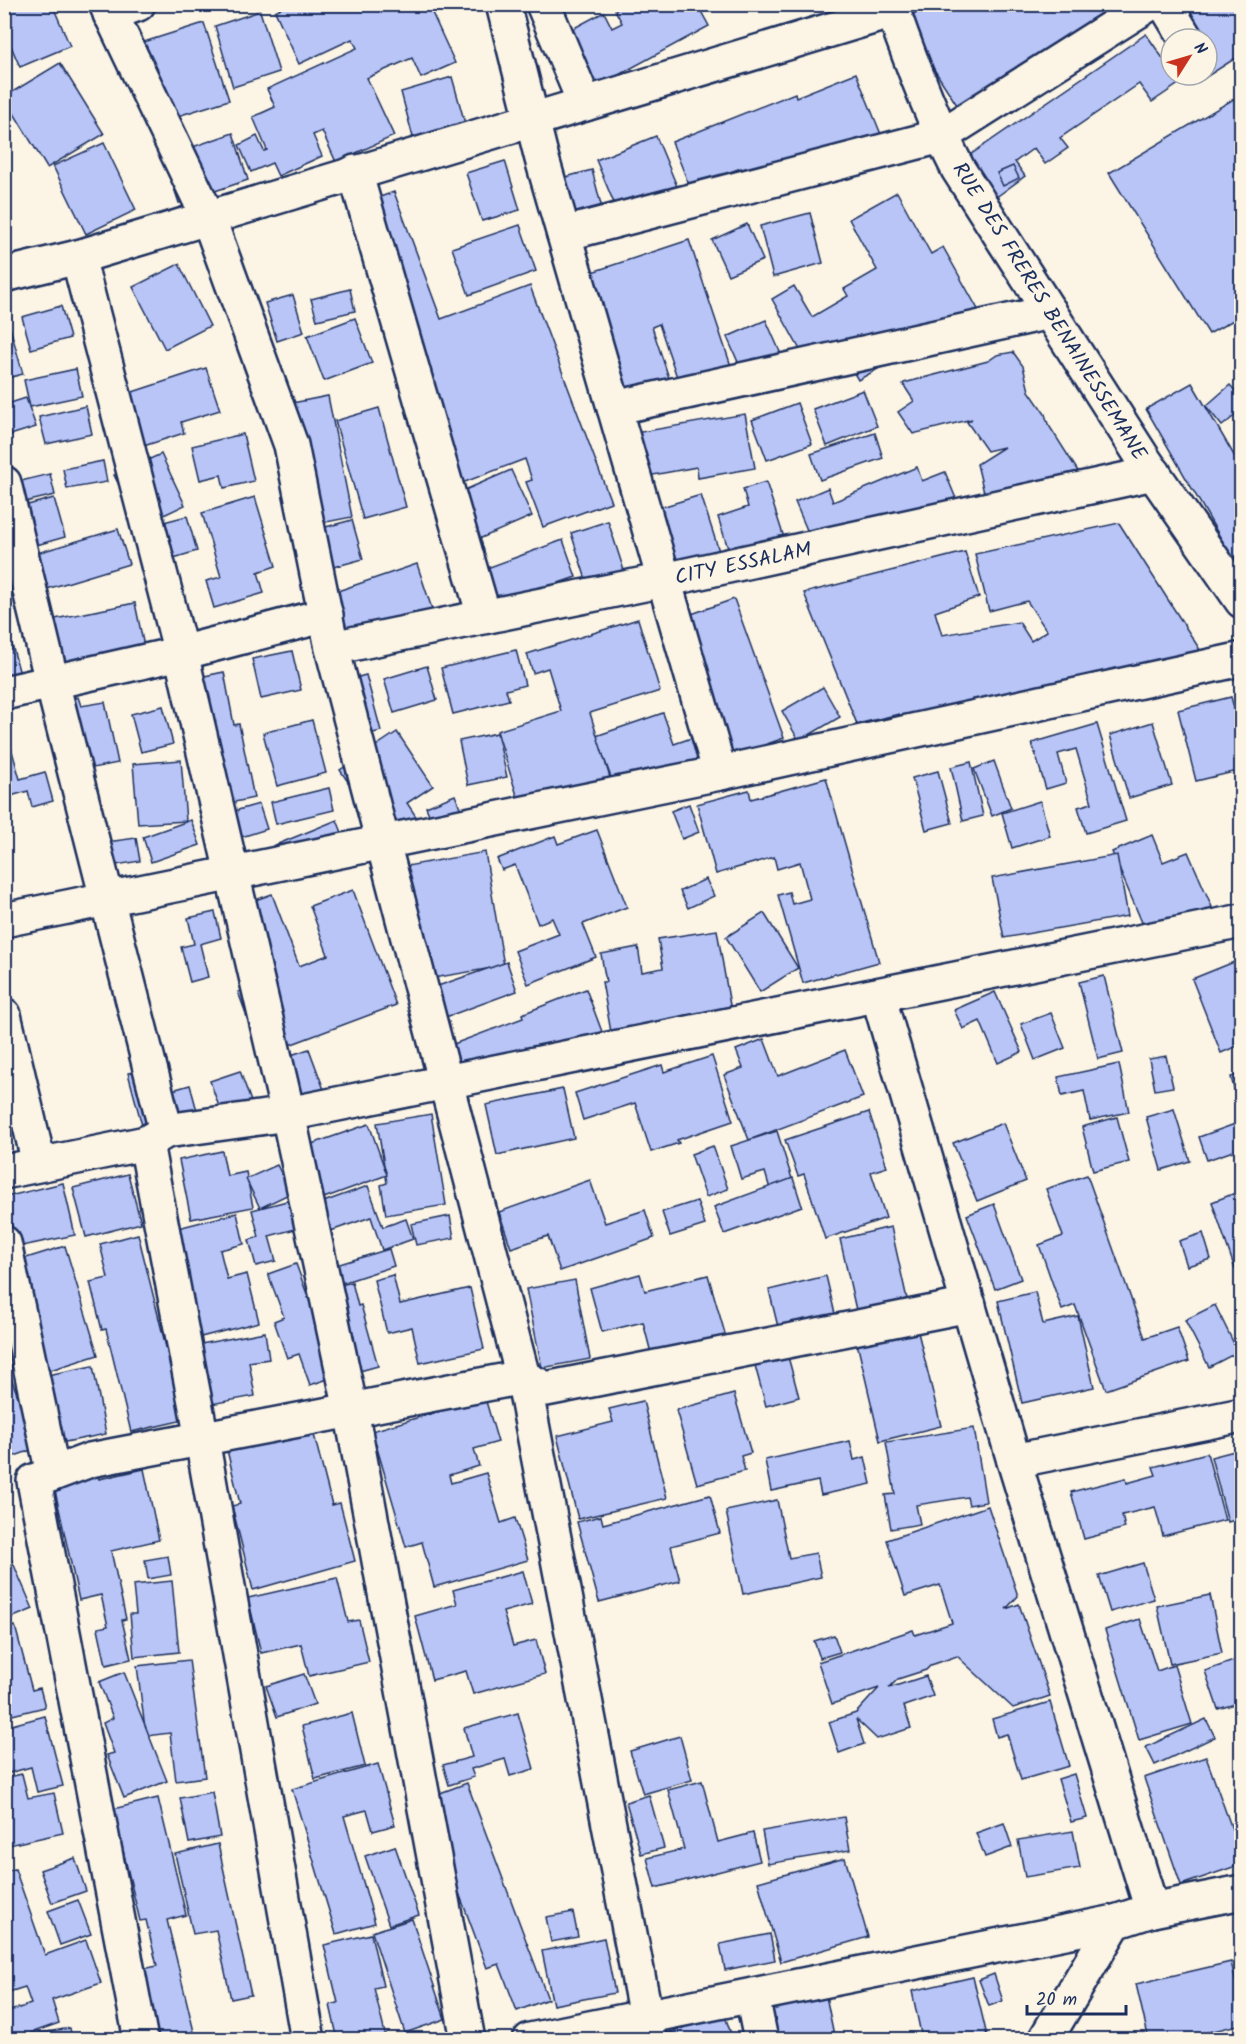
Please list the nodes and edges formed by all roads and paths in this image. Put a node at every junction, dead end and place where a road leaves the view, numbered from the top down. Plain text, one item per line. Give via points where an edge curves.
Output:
1 (503, 4) edge
2 (543, 4) edge
3 (1149, 4) edge
4 (1165, 4) edge
5 (118, 8) edge
6 (895, 8) edge
7 (1179, 27) edge
8 (585, 104) junction
9 (531, 119) junction
10 (941, 136) junction
11 (355, 172) junction
12 (208, 217) junction
13 (564, 234) junction
14 (78, 256) junction
15 (4, 275) edge
16 (1050, 312) junction
17 (614, 408) junction
18 (1154, 473) junction
19 (4, 483) edge
20 (664, 580) junction
21 (1242, 601) edge
22 (326, 615) junction
23 (484, 616) junction
24 (332, 648) junction
25 (180, 653) junction
26 (1242, 659) edge
27 (51, 682) junction
28 (4, 693) edge
29 (720, 773) junction
30 (382, 842) junction
31 (231, 873) junction
32 (109, 900) junction
33 (4, 920) edge
34 (1242, 921) edge
35 (878, 995) junction
36 (4, 1014) edge
37 (445, 1082) junction
38 (288, 1114) junction
39 (156, 1137) junction
40 (39, 1164) junction
41 (4, 1172) edge
42 (4, 1244) edge
43 (969, 1305) junction
44 (523, 1377) junction
45 (351, 1410) junction
46 (1242, 1415) edge
47 (202, 1438) junction
48 (1014, 1461) junction
49 (53, 1474) junction
50 (1242, 1892) edge
51 (1152, 1910) junction
52 (1115, 1922) junction
53 (752, 1996) junction
54 (648, 2028) edge
55 (141, 2040) edge
56 (308, 2040) edge
57 (468, 2040) edge
58 (530, 2040) edge
59 (761, 2040) edge
60 (1045, 2040) edge

1 - 9 street
2 - 8 street
3 - 10 street
4 - 7 street
5 - 12 street
6 - 8 street
6 - 10 street, RUE DES FRERES BENAINESSEMANE via 908,55
8 - 9 street
9 - 11 street
9 - 13 street
10 - 13 street
10 - 16 street, RUE DES FRERES BENAINESSEMANE
11 - 12 street
11 - 23 street
12 - 14 street
12 - 22 street via 291,445
13 - 17 street
14 - 15 street
14 - 25 street
16 - 17 street
16 - 18 street, RUE DES FRERES BENAINESSEMANE
17 - 20 street
18 - 20 street, CITY ESSALAM
18 - 21 street, RUE DES FRERES BENAINESSEMANE
19 - 27 street
20 - 23 street, CITY ESSALAM
20 - 29 street
22 - 24 street
22 - 25 street
23 - 24 street, CITY ESSALAM
24 - 30 street
25 - 27 street
25 - 31 street
26 - 29 street
27 - 28 street
27 - 32 street
29 - 30 street
30 - 31 street
30 - 37 street
31 - 32 street
31 - 38 street
32 - 33 street
32 - 39 street
34 - 35 street
35 - 37 street
35 - 43 street
36 - 40 street
37 - 38 street
37 - 44 street
38 - 39 street
38 - 45 street
39 - 40 street
39 - 47 street
40 - 41 street
42 - 49 street
43 - 44 street via 546,1389
43 - 48 street
44 - 45 street
44 - 54 street
45 - 47 street
45 - 57 street
46 - 48 street
47 - 49 street via 90,1460
47 - 56 street
48 - 51 street
49 - 55 street via 34,1481
50 - 51 street
51 - 52 street
52 - 53 street
52 - 60 street
53 - 54 street
53 - 59 street
54 - 58 street

